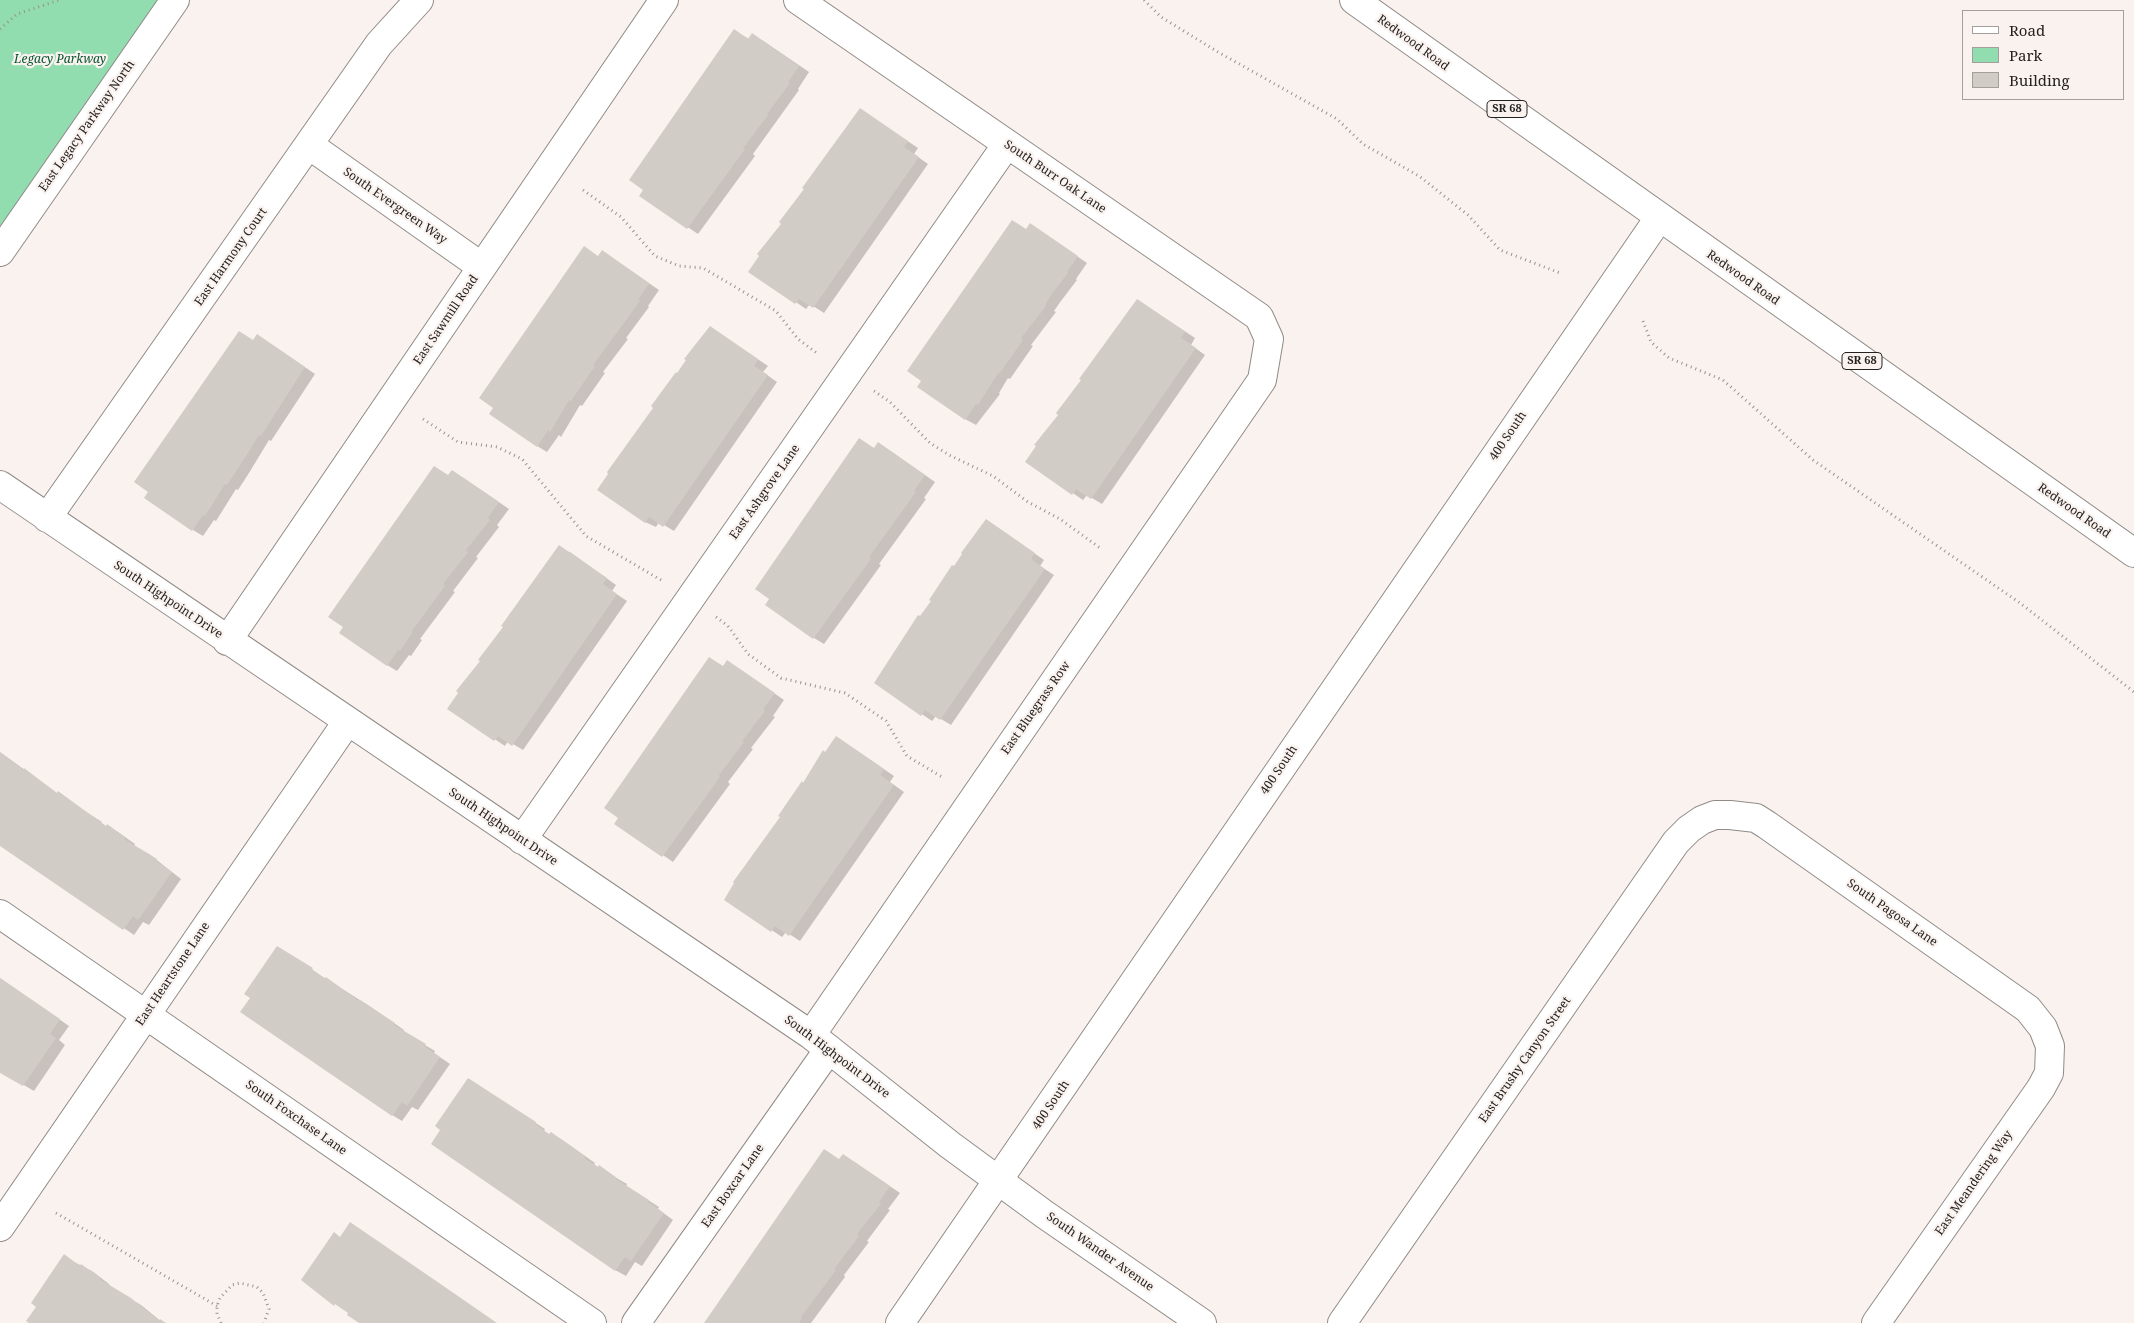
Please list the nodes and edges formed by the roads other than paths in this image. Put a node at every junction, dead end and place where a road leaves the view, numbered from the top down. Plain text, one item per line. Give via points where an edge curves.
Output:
1 (175, 0) edge
2 (419, 0) edge
3 (664, 0) edge
4 (798, 0) edge
5 (1354, 0) edge
6 (1007, 144) junction
7 (309, 145) junction
8 (1659, 218) junction
9 (0, 252) edge
10 (482, 267) junction
11 (1262, 380) joint
12 (0, 485) edge
13 (47, 518) junction
14 (2134, 553) edge
15 (227, 640) junction
16 (347, 722) junction
17 (1722, 815) joint
18 (522, 840) junction
19 (0, 914) edge
20 (145, 1014) junction
21 (2048, 1037) joint
22 (820, 1042) junction
23 (999, 1180) junction
24 (0, 1227) edge
25 (592, 1323) edge
26 (636, 1323) edge
27 (900, 1323) edge
28 (1202, 1323) edge
29 (1342, 1323) edge
30 (1876, 1323) edge

1 - 9 street, East Legacy Parkway North
2 - 7 street, East Harmony Court via 379,44
3 - 10 street, East Sawmill Road
4 - 6 street, South Burr Oak Lane
5 - 8 street, Redwood Road / SR 68
6 - 11 street, South Burr Oak Lane via 1259,317 1269,339
6 - 18 street, East Ashgrove Lane
7 - 10 street, South Evergreen Way
7 - 13 street, East Harmony Court
8 - 14 street, Redwood Road / SR 68
8 - 23 street, 400 South
10 - 15 street, East Sawmill Road
11 - 22 street, East Bluegrass Row
12 - 13 street, South Highpoint Drive
13 - 15 street, South Highpoint Drive
15 - 16 street, South Highpoint Drive
16 - 18 street, South Highpoint Drive
16 - 20 street, East Heartstone Lane
17 - 21 street, South Pagosa Lane via 1746,816 1768,824 2028,1009
17 - 29 street, East Brushy Canyon Street via 1695,824 1676,842
18 - 22 street, South Highpoint Drive
19 - 20 street, South Foxchase Lane
20 - 24 street, East Heartstone Lane
20 - 25 street, South Foxchase Lane
21 - 30 street, East Meandering Way via 2051,1054 2046,1080
22 - 23 street, South Highpoint Drive
22 - 26 street, East Boxcar Lane
23 - 27 street, 400 South
23 - 28 street, South Wander Avenue

